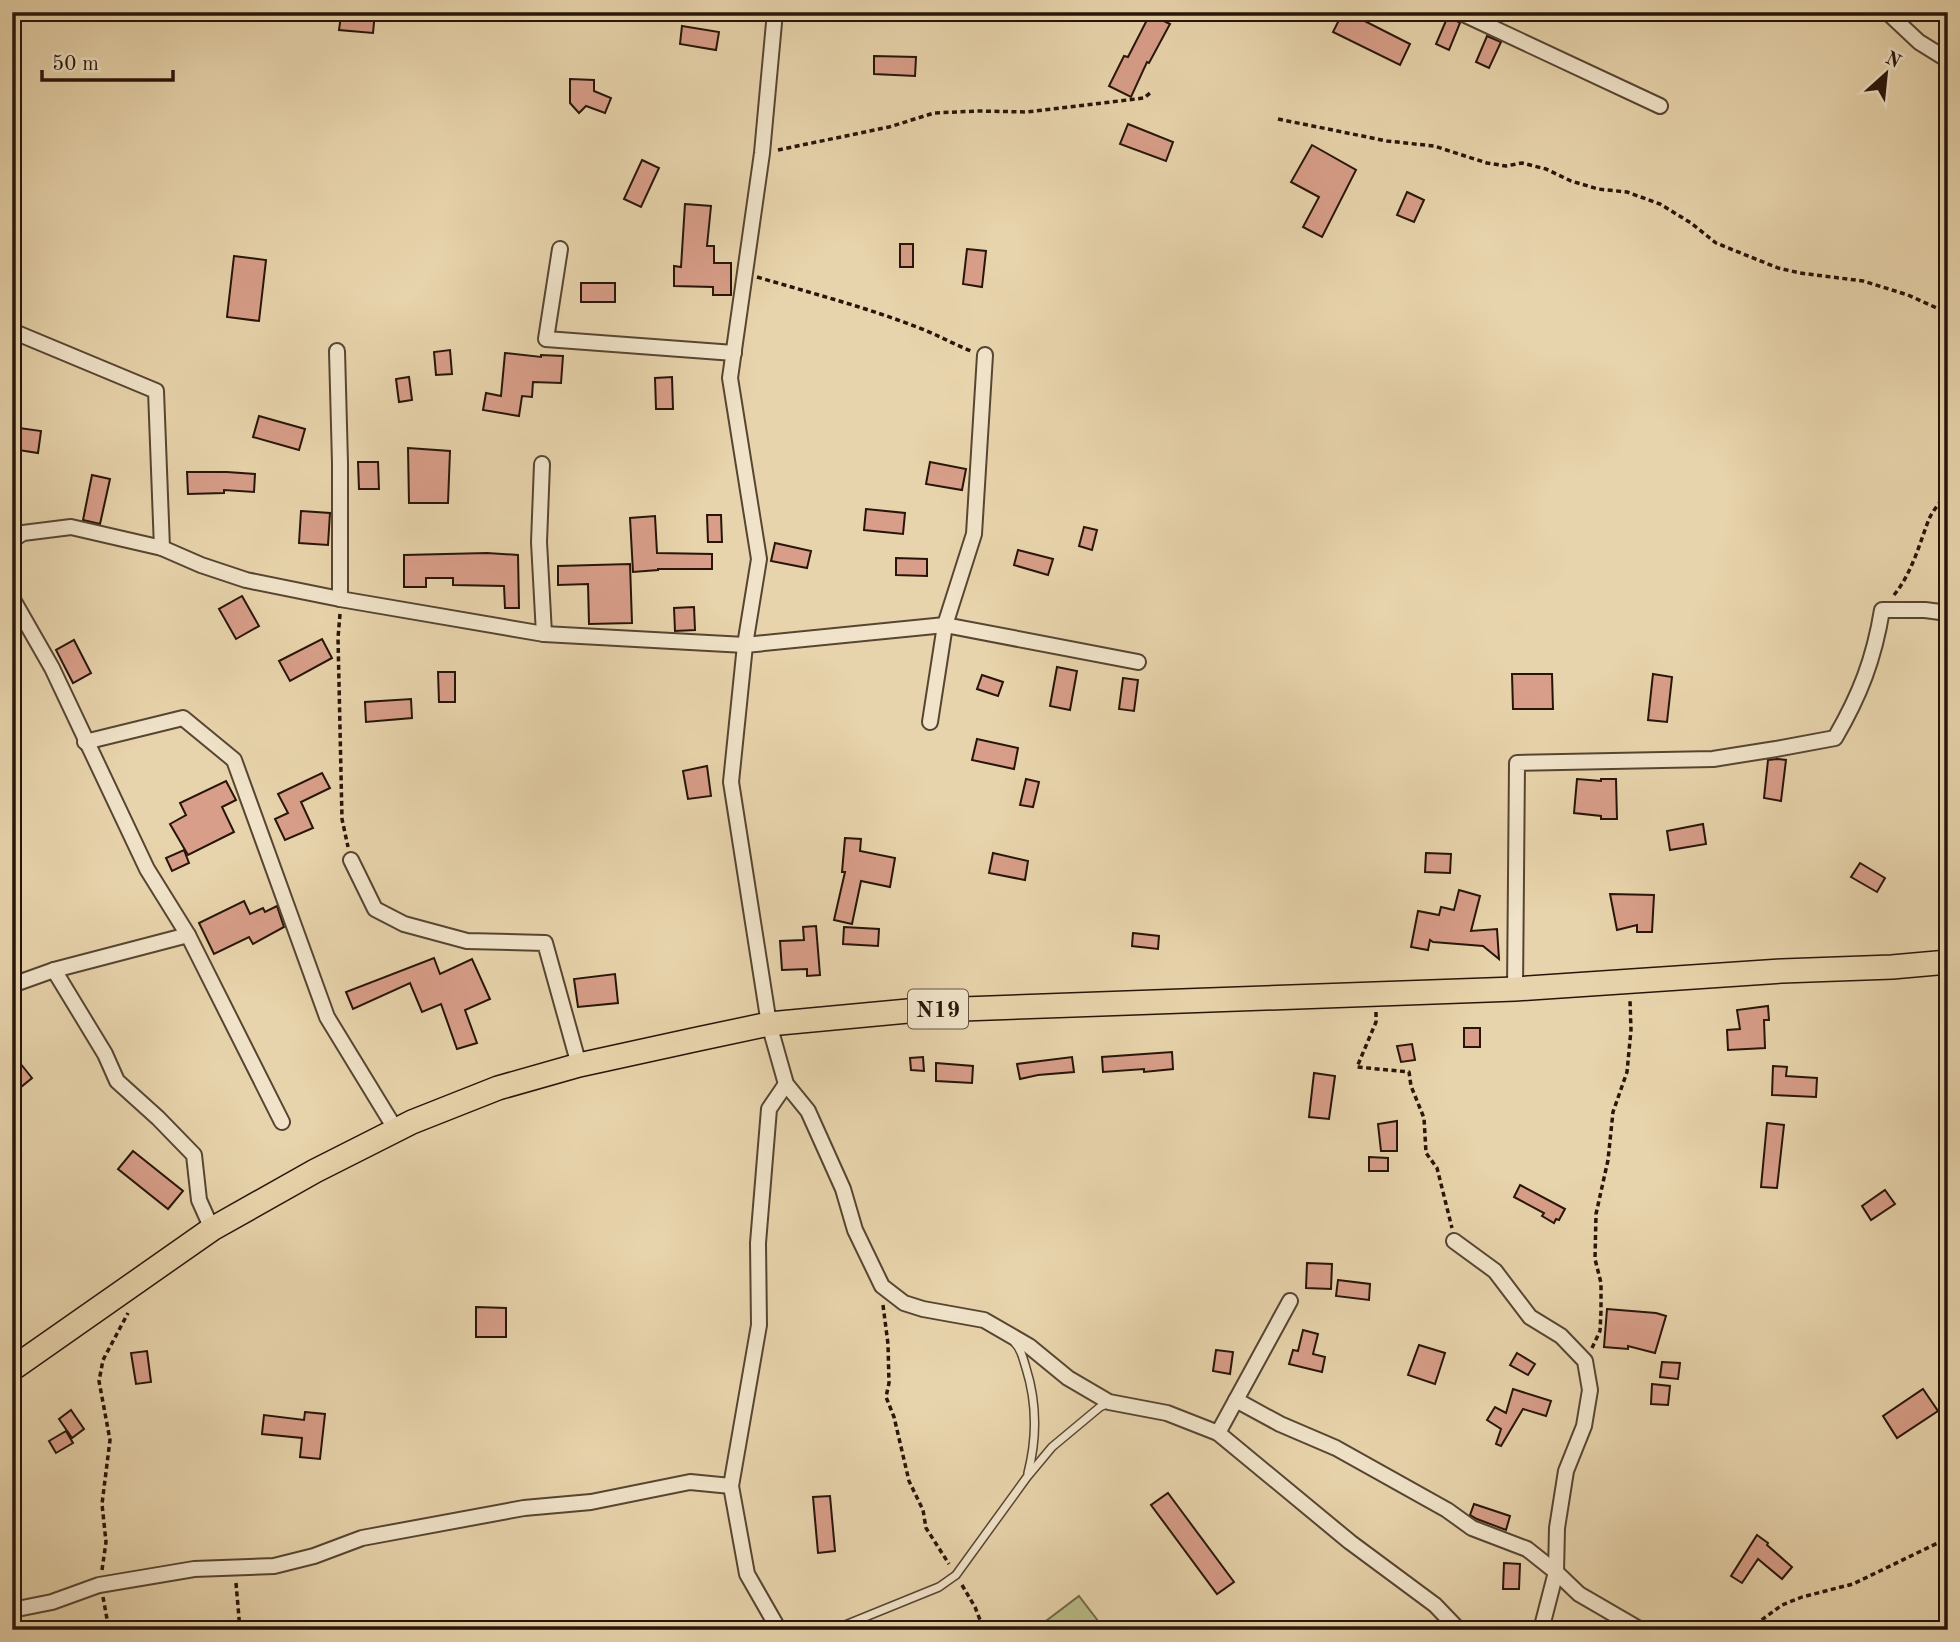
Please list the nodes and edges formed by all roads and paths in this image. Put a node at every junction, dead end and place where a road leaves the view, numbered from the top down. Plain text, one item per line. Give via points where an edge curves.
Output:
1 (775, 12) edge
2 (1459, 12) edge
3 (1888, 12) edge
4 (1948, 60) edge
5 (1150, 93) dead end
6 (1660, 106) dead end
7 (1278, 119) dead end
8 (762, 153) junction
9 (560, 249) dead end
10 (745, 274) junction
11 (1948, 313) edge
12 (12, 331) edge
13 (337, 351) dead end
14 (734, 354) junction
15 (985, 355) joint
16 (542, 464) dead end
17 (1948, 492) edge
18 (12, 540) edge
19 (162, 548) junction
20 (12, 598) edge
21 (340, 599) junction
22 (1882, 610) junction
23 (1948, 613) edge
24 (945, 625) junction
25 (544, 634) junction
26 (745, 645) junction
27 (1138, 662) dead end
28 (930, 722) dead end
29 (85, 742) junction
30 (351, 860) joint
31 (188, 935) junction
32 (1948, 962) edge
33 (54, 970) junction
34 (1629, 982) junction
35 (12, 985) edge
36 (1515, 989) junction
37 (1377, 994) junction
38 (769, 1024) junction
39 (579, 1065) junction
40 (786, 1084) junction
41 (282, 1122) dead end
42 (396, 1130) junction
43 (212, 1229) junction
44 (1454, 1241) joint
45 (142, 1280) junction
46 (882, 1286) junction
47 (1290, 1301) dead end
48 (1009, 1336) junction
49 (1585, 1361) junction
50 (12, 1369) edge
51 (1236, 1400) junction
52 (1109, 1402) junction
53 (1218, 1433) junction
54 (1027, 1477) junction
55 (731, 1486) junction
56 (1948, 1538) edge
57 (234, 1568) junction
58 (1556, 1572) junction
59 (956, 1575) junction
60 (99, 1585) junction
61 (12, 1610) edge
62 (109, 1630) edge
63 (240, 1630) edge
64 (779, 1630) edge
65 (833, 1630) edge
66 (984, 1630) edge
67 (1459, 1630) edge
68 (1541, 1630) edge
69 (1641, 1630) edge
70 (1748, 1630) edge

1 - 8 street
2 - 6 street
3 - 4 street via 1919,42
5 - 8 path via 1143,98 1027,112 934,113
7 - 11 path via 1434,146 1488,163 1522,163 1598,189 1627,192 1660,204 1716,243 1778,268 1863,281
8 - 10 street
9 - 14 street via 546,339
10 - 14 street
10 - 15 path via 846,303
12 - 19 street via 156,391
13 - 21 street
14 - 26 street via 730,378 759,559
15 - 24 street via 974,534
16 - 25 street via 539,542
17 - 22 path via 1931,516 1901,587
18 - 19 street via 23,533 71,527
19 - 21 street via 246,580
20 - 29 street via 52,668
21 - 25 street
21 - 30 path via 342,819
22 - 23 street
22 - 36 street via 1870,667 1835,738 1713,759 1517,763
24 - 26 street
24 - 27 street
24 - 28 street
25 - 26 street
26 - 38 street via 731,782
29 - 31 street via 147,869
29 - 42 street via 183,718 233,760 327,1017
30 - 39 street via 375,909 404,924 467,940 545,943
31 - 33 street
31 - 41 street
32 - 34 main road, N19
33 - 35 street
33 - 43 street via 106,1054 117,1081 194,1155 199,1200
34 - 36 main road, N19
34 - 49 path via 1627,1072 1613,1112 1596,1214 1600,1331
36 - 37 main road, N19
37 - 38 main road, N19 via 908,1011
37 - 44 path via 1376,1022 1357,1067 1409,1072 1424,1118 1426,1153 1437,1168
38 - 39 main road, N19
38 - 40 street
39 - 42 main road, N19 via 498,1088
40 - 46 street via 808,1111
40 - 55 street via 769,1109 758,1243 759,1325
42 - 43 main road, N19
43 - 45 main road, N19
44 - 49 street via 1495,1271 1530,1317 1561,1336
45 - 50 main road, N19
45 - 60 path via 103,1360 99,1381 110,1440 102,1504 106,1542
46 - 48 street via 904,1303 984,1320
46 - 59 path via 888,1344 886,1397 926,1528
47 - 51 street
48 - 52 street
48 - 54 lane via 1020,1348 1036,1420
49 - 58 street via 1590,1390 1584,1426 1566,1471
51 - 53 street
51 - 58 street via 1336,1448 1472,1528 1527,1549
52 - 53 street via 1167,1413
52 - 54 lane via 1052,1447
53 - 67 street via 1435,1605
54 - 59 lane
55 - 57 street via 690,1482 591,1502 524,1508 362,1538 274,1566
55 - 64 street via 747,1574
56 - 70 path via 1853,1584 1782,1605
57 - 60 street via 194,1569
57 - 63 path
58 - 68 street
58 - 69 street via 1579,1594
59 - 65 lane via 939,1587
59 - 66 path
60 - 61 street
60 - 62 path

